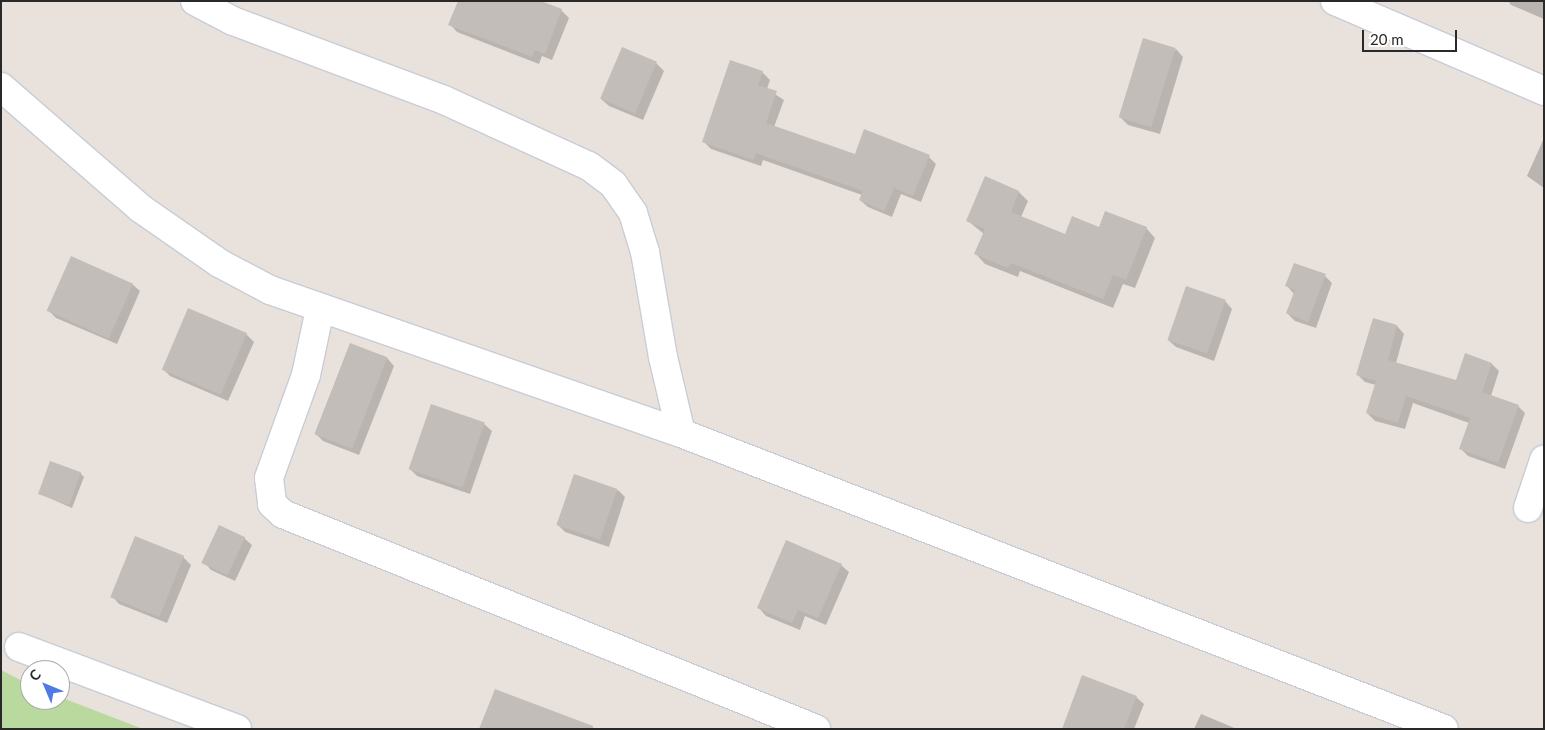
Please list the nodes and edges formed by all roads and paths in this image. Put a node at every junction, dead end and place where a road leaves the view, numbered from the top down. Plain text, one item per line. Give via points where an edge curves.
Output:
1 (196, 1) edge
2 (1335, 1) edge
3 (1, 87) edge
4 (1544, 92) edge
5 (320, 309) junction
6 (681, 433) junction
7 (1544, 460) edge
8 (1528, 508) dead end
9 (19, 647) dead end
10 (237, 729) edge
11 (816, 729) edge
12 (1444, 729) edge

1 - 6 street via 233,21 444,100 589,166 613,184 633,213 645,252 662,358
2 - 4 street
3 - 5 street via 140,208 219,263 270,290
5 - 6 street
5 - 11 street via 306,375 269,478 272,504 283,514
6 - 12 street
7 - 8 street
9 - 10 street

